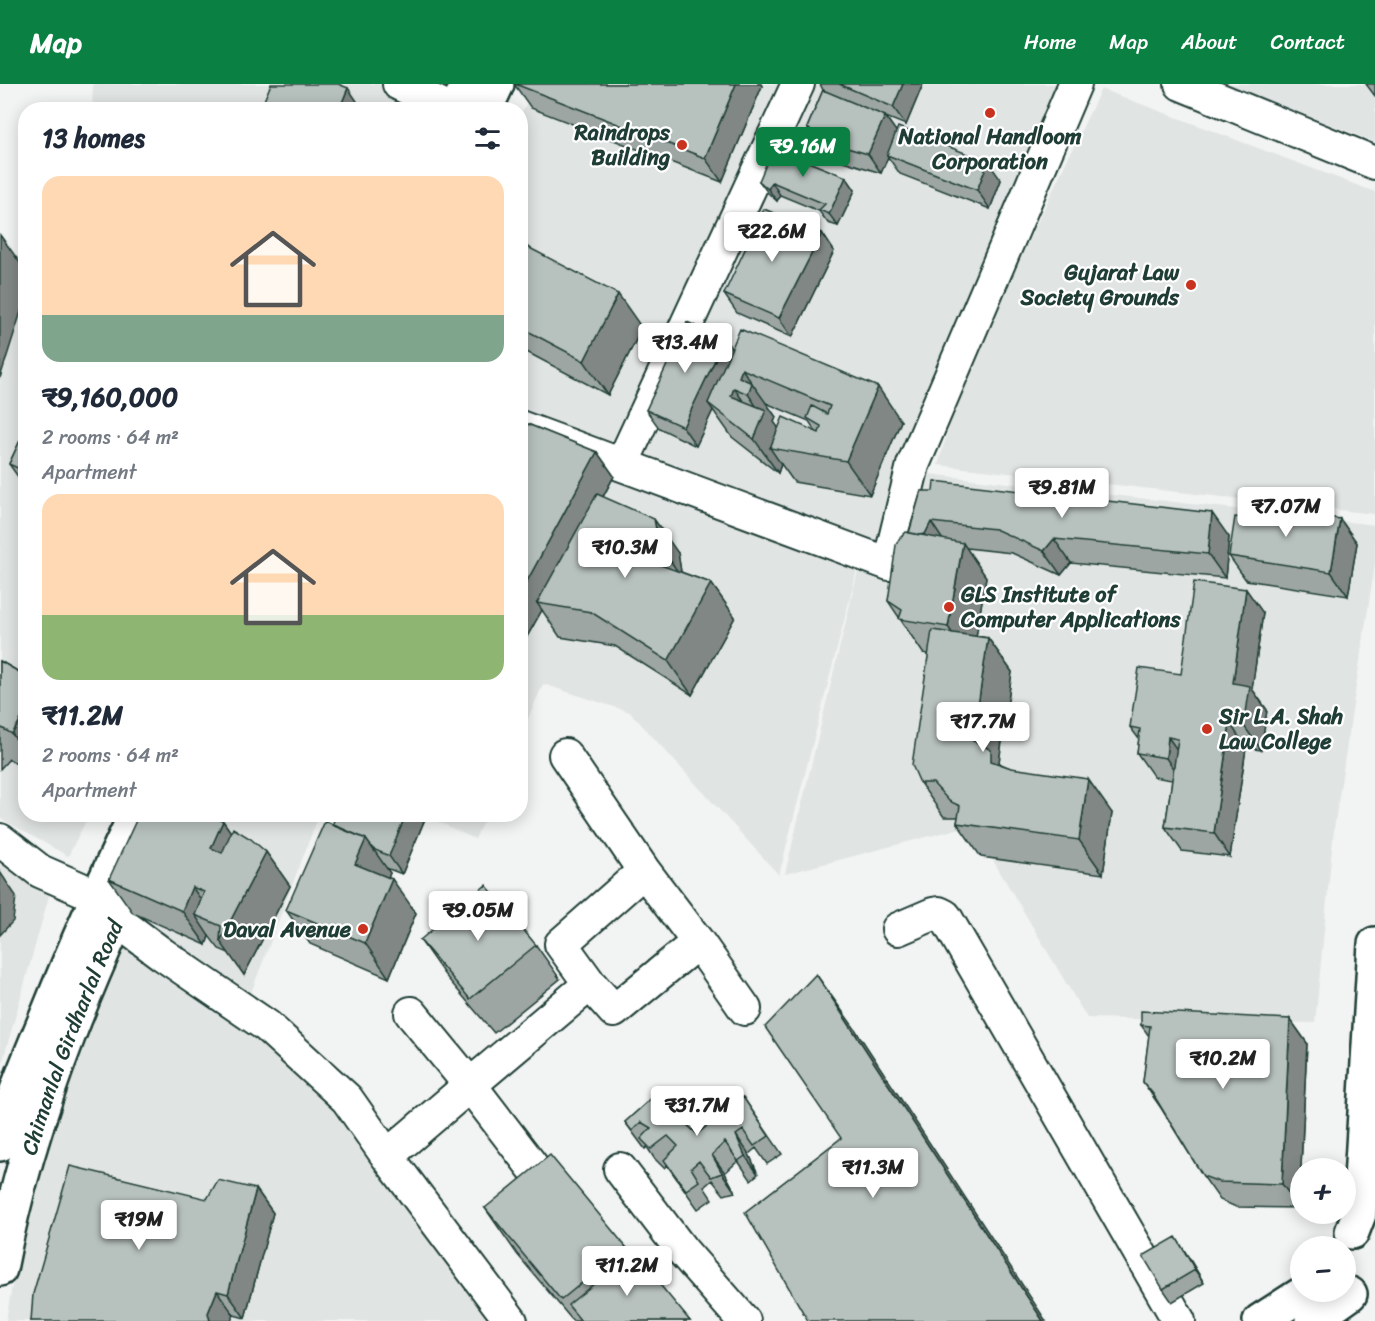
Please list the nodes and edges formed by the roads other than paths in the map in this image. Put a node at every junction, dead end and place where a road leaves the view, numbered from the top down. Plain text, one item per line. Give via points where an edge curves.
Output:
1 (399, 84) edge
2 (468, 84) edge
3 (497, 84) edge
4 (798, 84) edge
5 (1075, 84) edge
6 (1181, 84) edge
7 (437, 102) edge
8 (458, 102) edge
9 (489, 102) edge
10 (1375, 163) edge
11 (528, 430) edge
12 (622, 464) junction
13 (565, 755) dead end
14 (133, 822) edge
15 (161, 822) edge
16 (0, 840) edge
17 (644, 871) junction
18 (106, 907) junction
19 (898, 929) dead end
20 (698, 942) junction
21 (1375, 944) edge
22 (590, 984) junction
23 (745, 1009) dead end
24 (411, 1013) dead end
25 (470, 1085) junction
26 (0, 1144) edge
27 (387, 1156) junction
28 (620, 1169) dead end
29 (545, 1183) edge
30 (1354, 1236) edge
31 (0, 1269) edge
32 (1357, 1300) edge
33 (1290, 1302) edge
34 (511, 1321) edge
35 (744, 1321) edge
36 (1179, 1321) edge
37 (1260, 1321) edge
38 (1312, 1321) edge

1 - 7 street
2 - 8 main road
3 - 9 main road
4 - 12 street
5 - 12 street via 913,465 889,564
6 - 10 street
11 - 12 street
13 - 17 street
14 - 18 main road, Chimanlal Girdharlal Road
15 - 18 main road, Chimanlal Girdharlal Road
16 - 18 street via 40,871
17 - 20 street
17 - 22 street via 561,944
18 - 26 main road, Chimanlal Girdharlal Road via 36,1043
18 - 27 street via 162,954 267,1026 347,1099
18 - 31 main road, Chimanlal Girdharlal Road via 82,996 9,1218
19 - 36 street via 933,914 945,916
20 - 22 street via 614,1011
20 - 23 street
21 - 30 main road via 1359,1214
22 - 25 street
24 - 25 street
25 - 27 street
25 - 29 street
27 - 34 street
28 - 35 street via 681,1250
32 - 38 main road
33 - 37 main road

